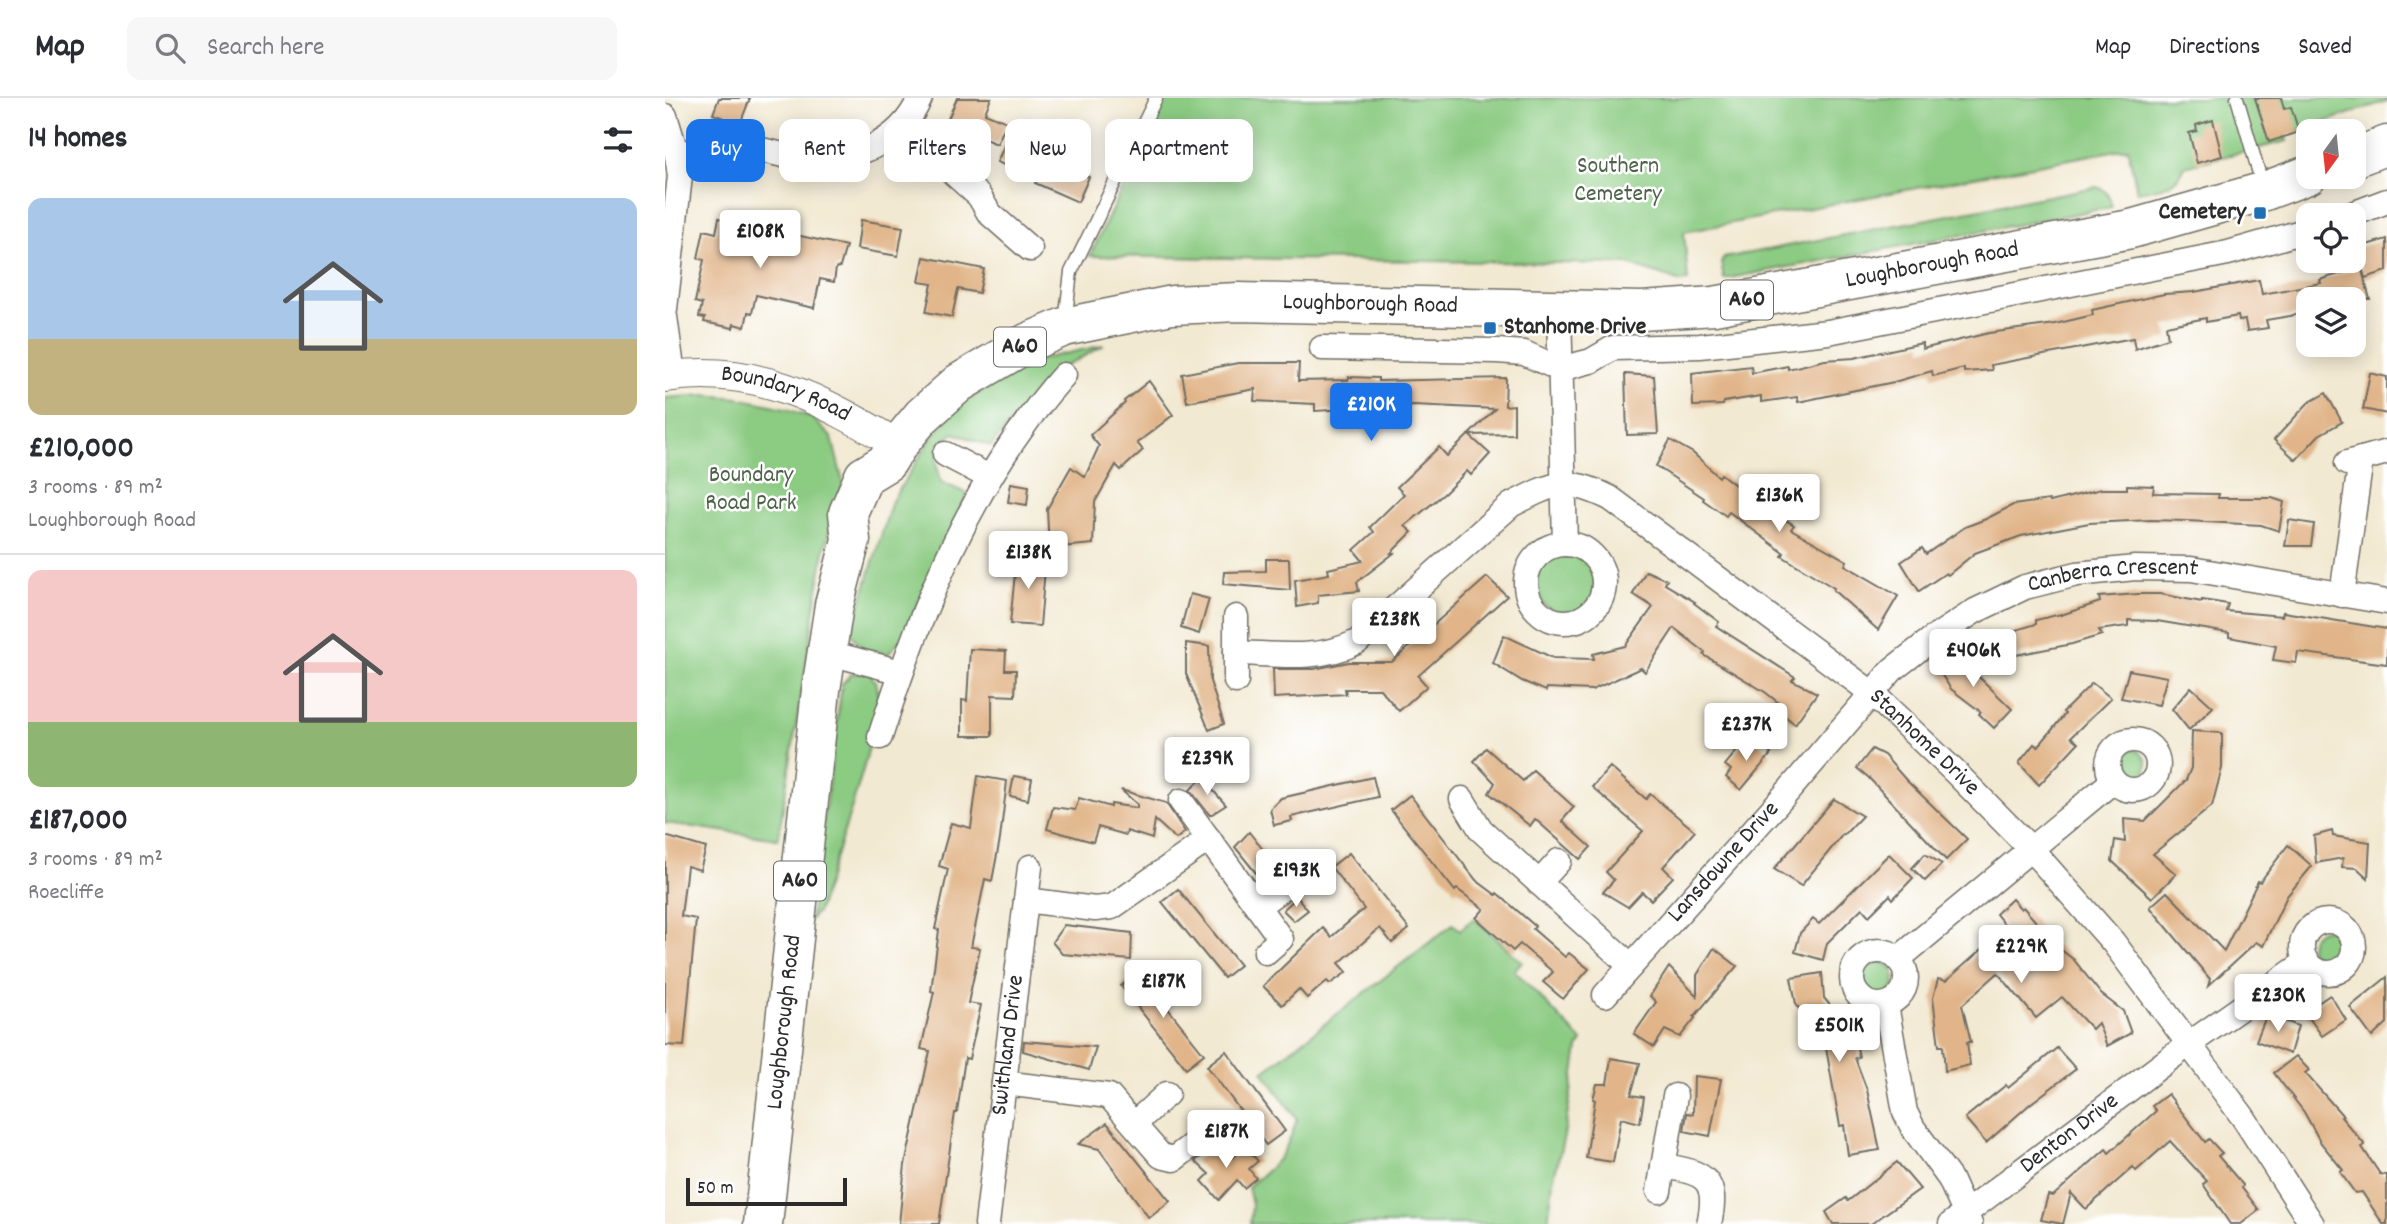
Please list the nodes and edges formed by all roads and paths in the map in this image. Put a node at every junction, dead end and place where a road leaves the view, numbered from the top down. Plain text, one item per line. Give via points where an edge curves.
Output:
1 (920, 98) edge
2 (1156, 98) edge
3 (2237, 98) edge
4 (665, 116) edge
5 (908, 119) edge
6 (884, 141) edge
7 (2387, 145) edge
8 (2366, 153) edge
9 (677, 155) junction
10 (2296, 179) edge
11 (963, 182) edge
12 (2265, 191) junction
13 (2387, 201) edge
14 (2366, 209) edge
15 (2296, 233) edge
16 (1030, 249) dead end
17 (665, 309) edge
18 (1559, 310) junction
19 (665, 317) edge
20 (1064, 327) junction
21 (1322, 348) dead end
22 (1560, 369) junction
23 (1064, 375) dead end
24 (669, 376) edge
25 (2387, 452) edge
26 (892, 454) junction
27 (945, 454) dead end
28 (989, 477) junction
29 (1564, 483) junction
30 (1565, 544) dead end
31 (2342, 594) junction
32 (2387, 602) edge
33 (1236, 617) dead end
34 (826, 653) junction
35 (1236, 653) junction
36 (901, 673) junction
37 (1236, 681) dead end
38 (1873, 694) junction
39 (880, 737) dead end
40 (2113, 781) dead end
41 (1462, 799) dead end
42 (1181, 801) dead end
43 (1209, 839) junction
44 (2031, 849) junction
45 (1559, 861) dead end
46 (1030, 867) dead end
47 (1539, 883) junction
48 (1288, 884) dead end
49 (1025, 900) junction
50 (1258, 906) junction
51 (1266, 952) dead end
52 (1898, 960) junction
53 (2306, 961) dead end
54 (1631, 967) junction
55 (1605, 995) dead end
56 (1886, 1005) junction
57 (2189, 1044) junction
58 (1004, 1083) junction
59 (1167, 1094) dead end
60 (1675, 1096) dead end
61 (1134, 1124) junction
62 (1209, 1132) dead end
63 (1663, 1166) junction
64 (1659, 1191) dead end
65 (1962, 1220) edge
66 (763, 1224) edge
67 (987, 1224) edge
68 (1709, 1224) edge
69 (2312, 1224) edge

1 - 5 street
2 - 20 lane via 1071,272
3 - 12 lane
4 - 9 street
6 - 9 street via 829,159 802,159 726,145
7 - 8 main road
9 - 17 street via 679,188
10 - 12 main road, Loughborough Road / A60
11 - 16 street via 989,213
12 - 18 main road, Loughborough Road / A60 via 2131,229 1714,306
13 - 14 street
15 - 22 street, Loughborough Road via 2228,253 1828,332 1700,346 1613,348 1591,361
18 - 20 main road, Loughborough Road / A60 via 1239,302 1172,305
18 - 22 street
19 - 24 street
20 - 26 main road, Loughborough Road / A60 via 959,383 922,416
21 - 22 street, Loughborough Road via 1511,352
22 - 29 street
23 - 28 street via 1036,407
24 - 26 street, Boundary Road via 706,373 778,385 825,404
25 - 31 street via 2353,462
26 - 34 main road, Loughborough Road / A60 via 864,477 848,513 851,540
27 - 28 street
28 - 36 street via 940,573
29 - 30 street
29 - 35 street via 1511,505 1357,642 1320,655
29 - 38 street, Stanhome Drive via 1586,486 1611,498
31 - 32 street, Canberra Crescent
31 - 38 street, Canberra Crescent via 2191,569 2077,574 2025,587 1975,611 1892,670
33 - 35 street
34 - 36 street
34 - 66 main road, Loughborough Road / A60
35 - 37 street
36 - 39 street
38 - 44 street, Stanhome Drive
38 - 54 street, Lansdowne Drive
40 - 44 street
41 - 47 street via 1481,830
42 - 43 street
43 - 49 street via 1112,907
43 - 50 street
44 - 52 street
44 - 57 street, Stanhome Drive via 2113,942
45 - 47 street
46 - 49 street, Swithland Drive
47 - 54 street
48 - 50 street
49 - 58 street, Swithland Drive
50 - 51 street via 1281,939
52 - 56 street via 1906,982 1899,996
52 - 56 street via 1891,954 1872,952 1856,962 1852,971 1859,998
53 - 57 street, Denton Drive
54 - 55 street, Lansdowne Drive
56 - 65 street via 1905,1112 1950,1179
57 - 65 street, Denton Drive
57 - 69 street, Stanhome Drive
58 - 61 street via 1109,1096
58 - 67 street, Swithland Drive
59 - 61 street
60 - 63 street
61 - 62 street via 1161,1156 1174,1159
63 - 64 street
63 - 68 street via 1688,1170 1710,1183

